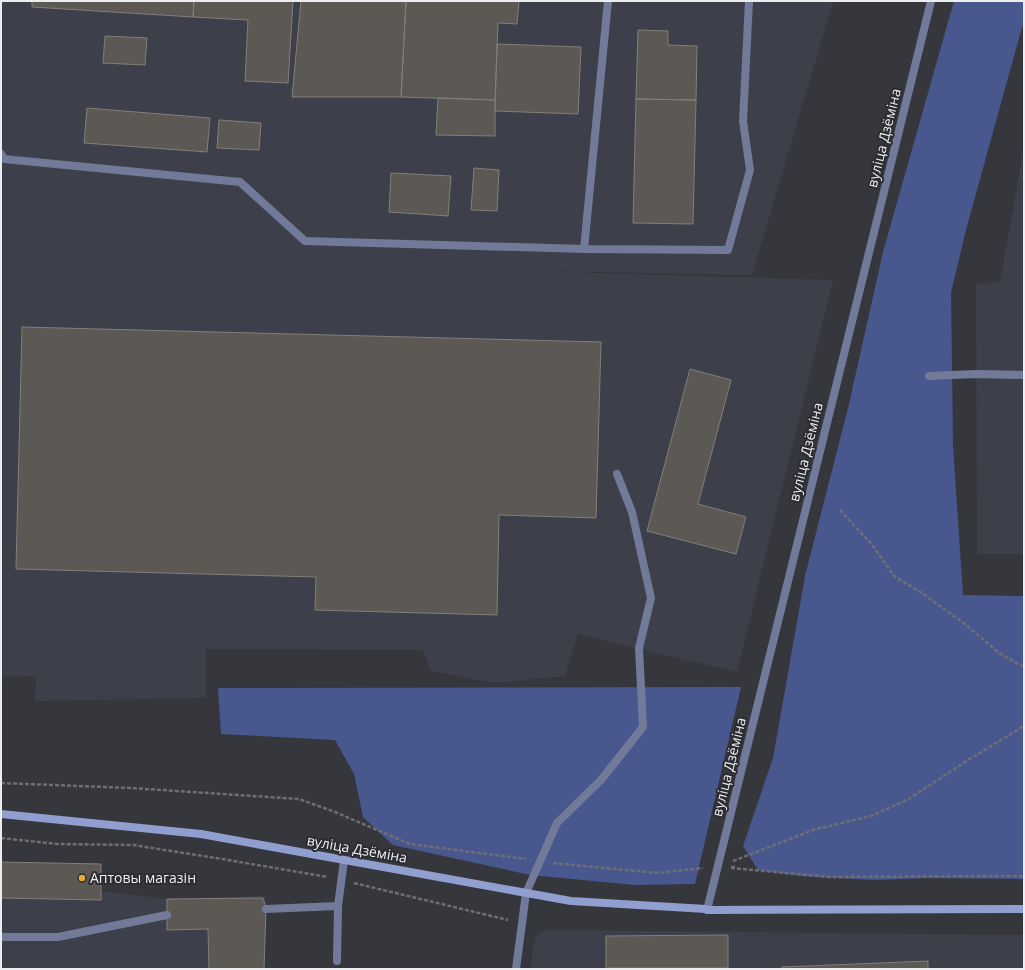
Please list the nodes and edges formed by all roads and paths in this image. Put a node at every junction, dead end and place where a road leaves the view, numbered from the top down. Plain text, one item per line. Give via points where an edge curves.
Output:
1 (608, 1) edge
2 (749, 1) edge
3 (931, 1) edge
4 (1, 154) edge
5 (584, 249) junction
6 (1024, 375) edge
7 (929, 376) dead end
8 (617, 474) dead end
9 (840, 510) dead end
10 (1024, 667) edge
11 (1024, 726) edge
12 (1, 783) edge
13 (1, 814) edge
14 (1, 838) edge
15 (344, 860) junction
16 (540, 861) junction
17 (717, 867) junction
18 (737, 867) dead end
19 (1024, 876) edge
20 (341, 880) junction
21 (526, 893) junction
22 (338, 906) junction
23 (266, 909) dead end
24 (1024, 909) edge
25 (707, 910) junction
26 (167, 915) dead end
27 (522, 924) junction
28 (1, 937) edge
29 (337, 961) dead end
30 (516, 969) edge

1 - 5 street
2 - 5 street via 743,121 750,170 728,250
3 - 17 street, вуліца Дзёміна
4 - 5 street via 4,159 240,182 305,241
6 - 7 street
8 - 16 street via 632,512 651,598 639,648 643,727 601,780 557,823
9 - 10 path via 873,546 894,576 966,625 999,653
11 - 17 path via 907,800 871,816 813,830
12 - 16 path via 299,799 410,844
13 - 15 main road, вуліца Дзёміна via 200,834
14 - 20 path via 57,844 133,845
15 - 20 street
15 - 21 main road, вуліца Дзёміна
16 - 17 path via 657,873
16 - 21 street
17 - 18 path
17 - 19 path via 830,877
17 - 25 street, вуліца Дзёміна
20 - 22 street
20 - 27 path
21 - 25 main road, вуліца Дзёміна via 571,901
21 - 27 street
22 - 23 street
22 - 29 street
24 - 25 main road, вуліца Дзёміна
26 - 28 street via 58,937
27 - 30 street

